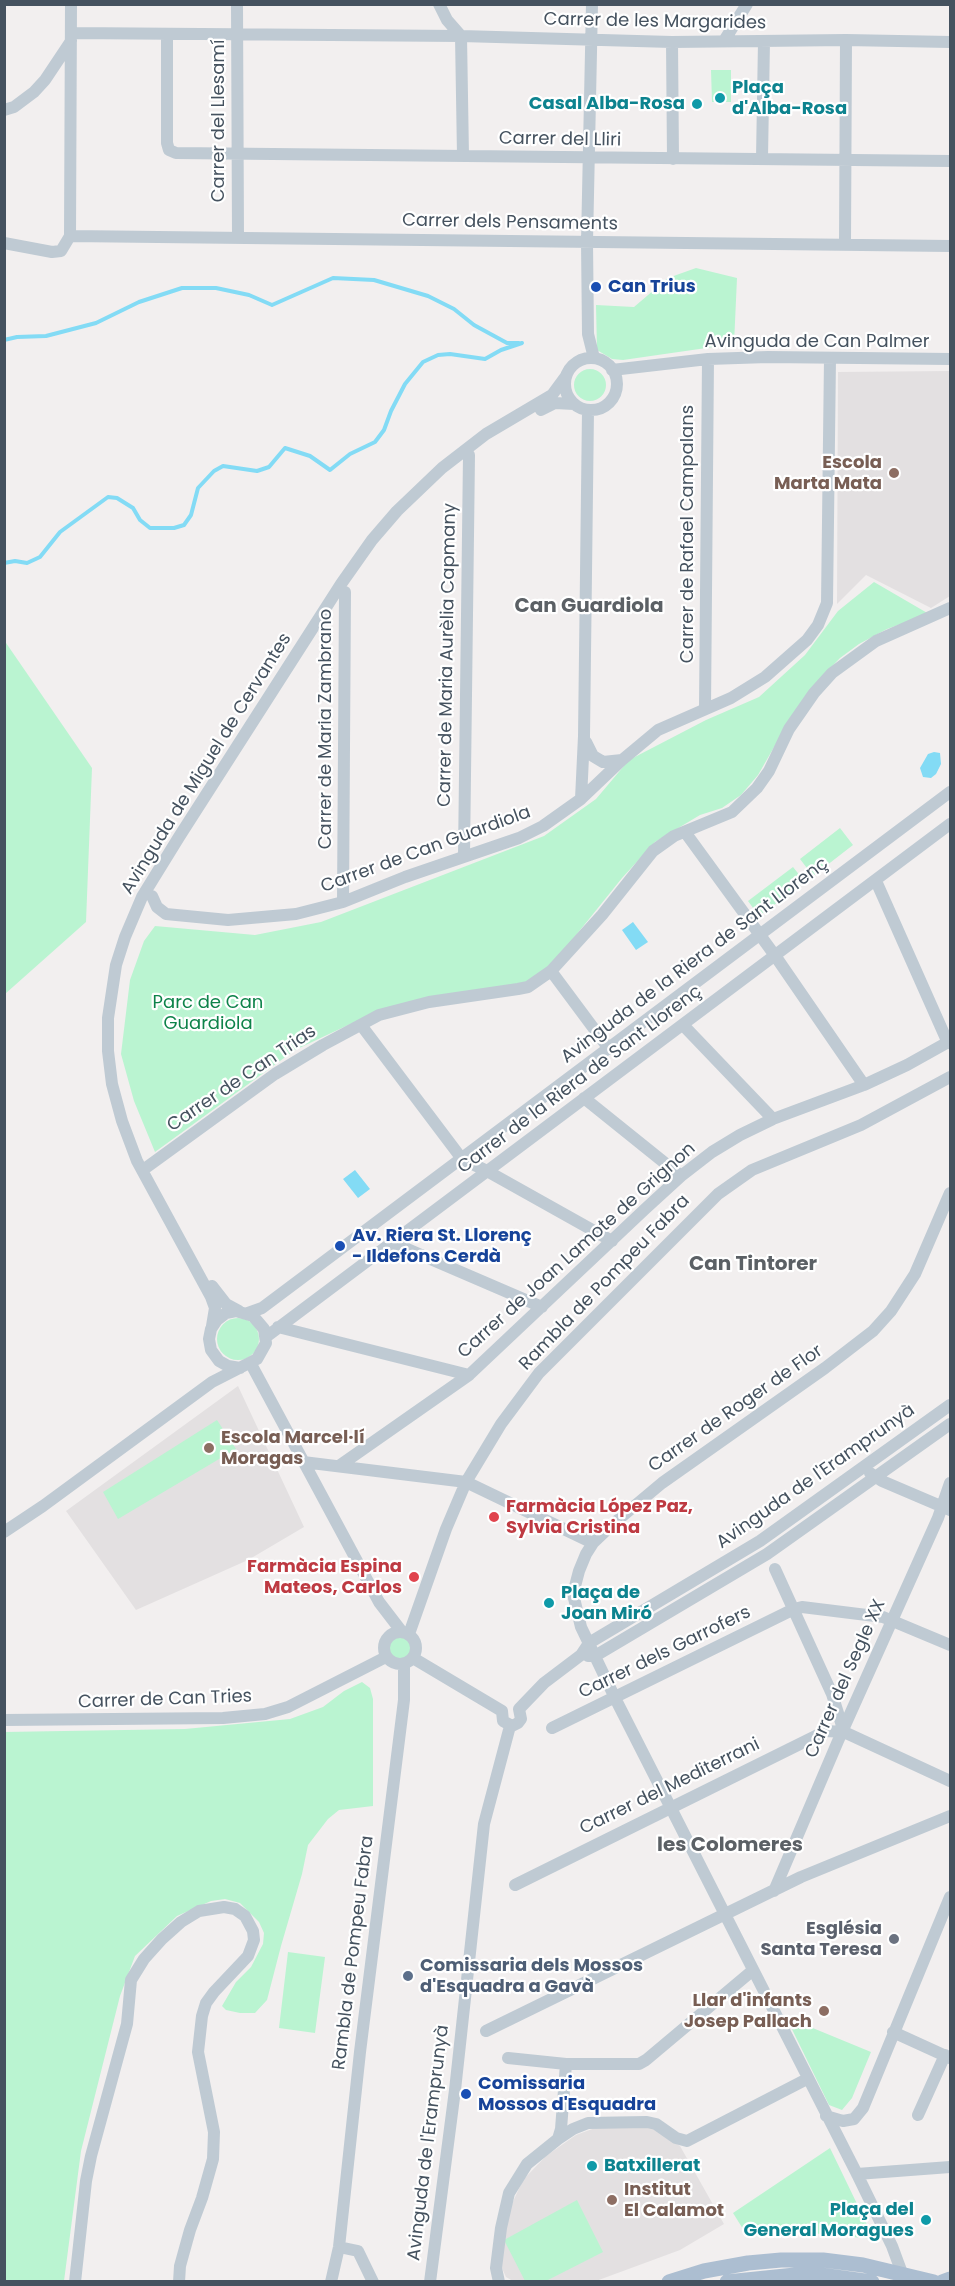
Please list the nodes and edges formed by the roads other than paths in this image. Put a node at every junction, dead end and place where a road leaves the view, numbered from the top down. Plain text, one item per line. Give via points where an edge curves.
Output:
1 (71, 4) edge
2 (237, 4) edge
3 (439, 4) edge
4 (592, 4) edge
5 (747, 4) edge
6 (167, 34) junction
7 (237, 35) junction
8 (461, 36) junction
9 (71, 37) junction
10 (591, 40) junction
11 (846, 40) junction
12 (724, 41) junction
13 (764, 41) junction
14 (672, 42) junction
15 (951, 42) edge
16 (4, 110) edge
17 (237, 154) junction
18 (463, 156) junction
19 (762, 158) junction
20 (588, 159) junction
21 (673, 159) junction
22 (845, 159) junction
23 (951, 161) edge
24 (70, 237) junction
25 (238, 238) junction
26 (587, 242) junction
27 (4, 243) edge
28 (845, 243) junction
29 (951, 246) edge
30 (594, 358) junction
31 (830, 358) junction
32 (708, 359) junction
33 (951, 359) edge
34 (612, 370) junction
35 (566, 376) junction
36 (574, 404) junction
37 (588, 410) junction
38 (468, 455) junction
39 (345, 592) junction
40 (951, 608) edge
41 (705, 709) junction
42 (584, 736) junction
43 (622, 760) junction
44 (951, 792) edge
45 (582, 799) junction
46 (951, 824) edge
47 (685, 832) junction
48 (464, 855) junction
49 (876, 881) junction
50 (152, 896) junction
51 (343, 902) junction
52 (760, 934) junction
53 (776, 957) junction
54 (552, 971) junction
55 (362, 1025) junction
56 (683, 1025) junction
57 (949, 1042) edge
58 (609, 1049) junction
59 (951, 1077) edge
60 (864, 1084) junction
61 (584, 1098) junction
62 (773, 1119) junction
63 (462, 1160) junction
64 (147, 1167) junction
65 (487, 1171) junction
66 (681, 1176) junction
67 (951, 1193) edge
68 (612, 1241) junction
69 (391, 1242) junction
70 (542, 1306) junction
71 (243, 1312) junction
72 (212, 1326) junction
73 (278, 1327) junction
74 (266, 1337) junction
75 (217, 1359) junction
76 (245, 1366) junction
77 (469, 1375) junction
78 (212, 1382) junction
79 (951, 1405) edge
80 (951, 1424) edge
81 (303, 1462) junction
82 (339, 1466) junction
83 (863, 1469) junction
84 (877, 1477) junction
85 (466, 1482) junction
86 (951, 1483) edge
87 (946, 1509) edge
88 (4, 1532) edge
89 (593, 1543) junction
90 (775, 1569) dead end
91 (382, 1606) junction
92 (794, 1609) junction
93 (893, 1620) junction
94 (405, 1633) junction
95 (387, 1638) junction
96 (589, 1643) junction
97 (951, 1645) edge
98 (581, 1655) junction
99 (595, 1656) junction
100 (386, 1657) junction
101 (409, 1661) junction
102 (615, 1698) junction
103 (519, 1709) junction
104 (502, 1711) junction
105 (4, 1720) edge
106 (510, 1725) junction
107 (552, 1728) dead end
108 (844, 1732) junction
109 (951, 1781) edge
110 (671, 1807) junction
111 (951, 1816) edge
112 (515, 1885) dead end
113 (774, 1891) junction
114 (951, 1897) edge
115 (725, 1914) junction
116 (947, 1917) edge
117 (752, 1971) junction
118 (486, 2031) dead end
119 (893, 2032) junction
120 (948, 2057) edge
121 (507, 2058) dead end
122 (566, 2064) junction
123 (807, 2079) junction
124 (918, 2115) dead end
125 (826, 2116) junction
126 (558, 2139) junction
127 (951, 2168) edge
128 (856, 2174) junction
129 (339, 2247) junction
130 (902, 2273) junction
131 (951, 2278) edge
132 (75, 2282) edge
133 (179, 2282) edge
134 (331, 2282) edge
135 (373, 2282) edge
136 (430, 2282) edge
137 (499, 2282) edge
138 (669, 2282) edge
139 (727, 2282) edge
140 (872, 2282) edge
141 (934, 2282) edge
142 (942, 2282) edge

1 - 9 street
2 - 7 street, Carrer del Llesamí
3 - 8 street
4 - 10 street
5 - 12 street
6 - 7 street, Carrer de les Margarides
6 - 9 street, Carrer de les Margarides
6 - 17 street, Carrer del Lliri via 169,150
7 - 8 street, Carrer de les Margarides
7 - 17 street, Carrer del Llesamí
8 - 10 street, Carrer de les Margarides
8 - 18 street
9 - 16 street via 34,92
9 - 24 street
10 - 14 street, Carrer de les Margarides
10 - 20 street
11 - 13 street, Carrer de les Margarides
11 - 15 street, Carrer de les Margarides
11 - 22 street
12 - 13 street, Carrer de les Margarides
12 - 14 street, Carrer de les Margarides
13 - 19 street
14 - 21 street
17 - 18 street, Carrer del Lliri
17 - 25 street, Carrer del Llesamí
18 - 20 street, Carrer del Lliri
19 - 21 street, Carrer del Lliri
19 - 22 street, Carrer del Lliri
20 - 21 street, Carrer del Lliri
20 - 26 street
22 - 23 street, Carrer del Lliri
22 - 28 street
24 - 25 street, Carrer dels Pensaments
24 - 27 street via 61,251 52,252
25 - 26 street, Carrer dels Pensaments
26 - 28 street, Carrer dels Pensaments
26 - 30 street via 588,334
28 - 29 street, Carrer dels Pensaments
30 - 34 street
30 - 35 street via 576,363
31 - 32 street, Avinguda de Can Palmer
31 - 33 street, Avinguda de Can Palmer
31 - 41 street, Carrer de Can Guardiola via 825,612 807,640 765,677
32 - 34 street, Avinguda de Can Palmer
32 - 41 street, Carrer de Rafael Campalans
34 - 37 street via 616,385 610,401
35 - 36 street via 567,394
35 - 72 street, Avinguda de Miguel de Cervantes via 552,395 486,434 442,468 372,540 142,897 125,936 108,1018 112,1081 137,1161 211,1297 215,1308
36 - 37 street
36 - 38 street, Avinguda de Miguel de Cervantes via 548,406
37 - 42 street
38 - 39 street, Avinguda de Miguel de Cervantes via 430,486 392,526
38 - 48 street, Carrer de Maria Aurèlia Capmany
39 - 50 street, Avinguda de Miguel de Cervantes
39 - 51 street, Carrer de Maria Zambrano
40 - 47 street, Carrer de Can Trias via 876,641 832,673 789,729 757,789 732,812
41 - 43 street, Carrer de Can Guardiola via 658,730
42 - 43 street via 589,751 597,759
42 - 45 street
43 - 45 street, Carrer de Can Guardiola
44 - 52 street, Avinguda de la Riera de Sant Llorenç
45 - 48 street, Carrer de Can Guardiola via 519,838
46 - 49 street, Carrer de la Riera de Sant Llorenç
47 - 52 street
47 - 54 street, Carrer de Can Trias via 654,851
48 - 51 street, Carrer de Can Guardiola
49 - 53 street, Carrer de la Riera de Sant Llorenç
49 - 57 street
50 - 51 street, Carrer de Can Guardiola via 166,915 228,921 297,914
50 - 64 street, Avinguda de Miguel de Cervantes via 137,924 124,963 114,1045 126,1115
52 - 53 street
52 - 58 street, Avinguda de la Riera de Sant Llorenç
53 - 56 street, Carrer de la Riera de Sant Llorenç
53 - 60 street
54 - 55 street, Carrer de Can Trias via 528,987 411,1006
54 - 58 street
55 - 63 street
55 - 64 street, Carrer de Can Trias via 275,1074
56 - 61 street, Carrer de la Riera de Sant Llorenç
56 - 62 street
57 - 60 street, Carrer de Joan Lamote de Grignon
58 - 63 street, Avinguda de la Riera de Sant Llorenç
59 - 85 street, Rambla de Pompeu Fabra via 861,1125 752,1170 718,1194 539,1373 501,1424
60 - 62 street, Carrer de Joan Lamote de Grignon
61 - 65 street, Carrer de la Riera de Sant Llorenç
61 - 66 street
62 - 66 street, Carrer de Joan Lamote de Grignon via 740,1135
63 - 65 street
63 - 71 street, Avinguda de la Riera de Sant Llorenç via 262,1308
64 - 71 street, Avinguda de Miguel de Cervantes via 217,1294 225,1304
65 - 68 street
65 - 69 street, Carrer de la Riera de Sant Llorenç
66 - 68 street, Carrer de Joan Lamote de Grignon
67 - 89 street, Carrer de Roger de Flor via 915,1274 873,1331 662,1483
68 - 70 street, Carrer de Joan Lamote de Grignon
69 - 70 street
69 - 73 street, Carrer de la Riera de Sant Llorenç
70 - 77 street, Carrer de Joan Lamote de Grignon
71 - 72 street via 223,1315
71 - 74 street via 260,1322
72 - 75 street via 210,1344
73 - 74 street, Carrer de la Riera de Sant Llorenç
73 - 77 street
74 - 76 street, Carrer de la Riera de Sant Llorenç via 262,1353
75 - 76 street via 228,1366
75 - 78 street
76 - 78 street
76 - 81 street
77 - 82 street, Carrer de Joan Lamote de Grignon
78 - 88 street
79 - 83 street, Avinguda de l'Eramprunyà
80 - 84 street, Avinguda de l'Eramprunyà
81 - 82 street
81 - 91 street
82 - 85 street
83 - 84 street
83 - 96 street, Avinguda de l'Eramprunyà via 760,1541
84 - 87 street
84 - 99 street, Avinguda de l'Eramprunyà via 767,1554
85 - 89 street
85 - 94 street, Rambla de Pompeu Fabra
86 - 87 street, Carrer del Segle XX
87 - 93 street, Carrer del Segle XX
89 - 96 street, Carrer de Roger de Flor via 579,1570 573,1594
90 - 92 street
91 - 94 street
91 - 95 street
92 - 93 street
92 - 102 street, Carrer dels Garrofers
92 - 108 street via 832,1694
93 - 97 street
93 - 108 street, Carrer del Segle XX
94 - 95 street
94 - 101 street via 416,1649
95 - 100 street
96 - 98 street, Avinguda de l'Eramprunyà
96 - 99 street, Carrer de Roger de Flor
98 - 99 street
98 - 103 street, Avinguda de l'Eramprunyà via 544,1683
99 - 102 street, Carrer de Roger de Flor
100 - 101 street via 395,1664
100 - 105 street, Carrer de Can Tries via 288,1707 265,1714 223,1718
101 - 104 street
101 - 129 street, Rambla de Pompeu Fabra
102 - 107 street, Carrer dels Garrofers
102 - 110 street, Carrer de Roger de Flor
103 - 104 street via 510,1706
103 - 106 street via 520,1721
104 - 106 street via 502,1719
106 - 136 street, Avinguda de l'Eramprunyà via 484,1824
108 - 109 street
108 - 110 street, Carrer del Mediterrani via 826,1731
108 - 113 street, Carrer del Segle XX
110 - 112 street, Carrer del Mediterrani
110 - 115 street, Carrer de Roger de Flor
111 - 113 street
113 - 115 street
114 - 116 street
115 - 117 street, Carrer de Roger de Flor
115 - 118 street
116 - 119 street
117 - 122 street via 639,2064
117 - 123 street, Carrer de Roger de Flor
119 - 120 street
119 - 125 street via 863,2108 854,2119 843,2121
120 - 124 street
121 - 122 street
122 - 126 street
123 - 125 street, Carrer de Roger de Flor
123 - 126 street via 687,2141 646,2122 588,2123
125 - 128 street, Carrer de Roger de Flor
126 - 137 street via 527,2164 509,2193 496,2268
127 - 128 street
128 - 130 street, Carrer de Roger de Flor
129 - 134 street, Rambla de Pompeu Fabra
129 - 135 street via 358,2251
130 - 138 main road via 823,2260 781,2260 721,2267
130 - 141 main road
131 - 142 main road
132 - 133 street via 86,2181 125,2034 131,1980 144,1959 181,1922 199,1911 224,1907 245,1916 254,1940 248,1956 210,1997 202,2016 198,2052 214,2132 213,2159 187,2239
139 - 140 main road via 795,2275

